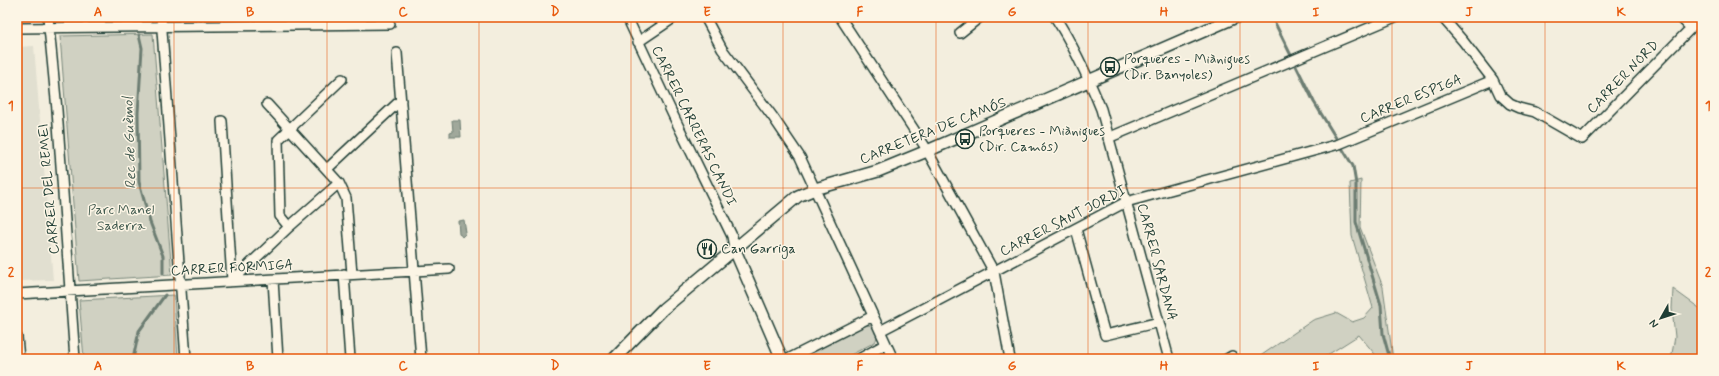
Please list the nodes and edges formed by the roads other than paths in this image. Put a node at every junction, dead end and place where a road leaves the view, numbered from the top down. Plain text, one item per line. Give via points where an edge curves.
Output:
1 (48, 17) edge
2 (161, 17) edge
3 (627, 17) edge
4 (675, 17) edge
5 (705, 17) edge
6 (840, 17) edge
7 (980, 17) edge
8 (1055, 17) edge
9 (1236, 17) edge
10 (1395, 17) edge
11 (1442, 17) edge
12 (1680, 17) edge
13 (1699, 17) edge
14 (390, 24) dead end
15 (162, 27) junction
16 (17, 28) edge
17 (48, 28) junction
18 (1691, 28) junction
19 (960, 33) dead end
20 (638, 42) junction
21 (397, 53) dead end
22 (342, 79) dead end
23 (1090, 80) junction
24 (1493, 80) junction
25 (401, 100) junction
26 (268, 104) dead end
27 (222, 121) dead end
28 (289, 128) junction
29 (1108, 138) junction
30 (1339, 144) joint
31 (927, 151) junction
32 (326, 169) junction
33 (339, 183) junction
34 (815, 189) junction
35 (1126, 202) junction
36 (289, 227) junction
37 (1076, 229) junction
38 (734, 248) junction
39 (449, 269) dead end
40 (414, 270) junction
41 (994, 272) junction
42 (348, 274) junction
43 (273, 280) junction
44 (232, 281) junction
45 (181, 284) junction
46 (71, 291) junction
47 (17, 294) edge
48 (873, 316) junction
49 (1159, 322) junction
50 (880, 331) junction
51 (17, 337) edge
52 (886, 344) junction
53 (19, 359) edge
54 (75, 359) edge
55 (186, 359) edge
56 (278, 359) edge
57 (350, 359) edge
58 (421, 359) edge
59 (614, 359) edge
60 (782, 359) edge
61 (788, 359) edge
62 (858, 359) edge
63 (893, 359) edge
64 (1010, 359) edge
65 (1169, 359) edge

1 - 17 street, CARRER DEL REMEI
2 - 15 street
3 - 20 street, CARRER CARRERAS CANDI
4 - 20 street
5 - 34 street via 722,49 774,117 800,157
6 - 31 street
7 - 19 street
8 - 23 street, CARRER SARDANA via 1072,42
9 - 23 street, CARRETERA DE CAMÓS
10 - 29 street
11 - 24 street
12 - 18 street
13 - 18 street, CARRER NORD
14 - 15 street
15 - 17 street
15 - 45 street
16 - 17 street
17 - 46 street, CARRER DEL REMEI
18 - 24 street, CARRER NORD via 1582,139 1535,112 1510,104 1500,95
20 - 38 street, CARRER CARRERAS CANDI via 732,236
21 - 25 street
22 - 28 street
23 - 29 street, CARRER SARDANA
23 - 31 street, CARRETERA DE CAMÓS
24 - 30 street, CARRER ESPIGA
25 - 32 street
25 - 40 street
26 - 28 street
27 - 44 street
28 - 32 street
28 - 36 street via 278,140 280,216
29 - 35 street, CARRER SARDANA
30 - 35 street, CARRER SANT JORDI
31 - 34 street, CARRETERA DE CAMÓS via 878,171
31 - 41 street
32 - 33 street
33 - 36 street
33 - 42 street via 346,198
34 - 38 street, CARRETERA DE CAMÓS via 798,196
34 - 48 street
35 - 37 street, CARRER SANT JORDI
35 - 49 street, CARRER SARDANA
36 - 44 street
37 - 41 street, CARRER SANT JORDI
37 - 49 street via 1105,335
38 - 59 street, CARRETERA DE CAMÓS via 663,309
38 - 60 street
39 - 40 street, CARRER FORMIGA
40 - 42 street, CARRER FORMIGA
40 - 58 street
41 - 50 street, CARRER SANT JORDI
41 - 64 street
42 - 43 street, CARRER FORMIGA
42 - 57 street
43 - 44 street, CARRER FORMIGA
43 - 56 street
44 - 45 street, CARRER FORMIGA
45 - 46 street, CARRER FORMIGA
45 - 55 street
46 - 47 street, CARRER FORMIGA
46 - 54 street, CARRER DEL REMEI
48 - 50 street
48 - 61 street
49 - 65 street, CARRER SARDANA
50 - 52 street
51 - 53 street
52 - 62 street
52 - 63 street

